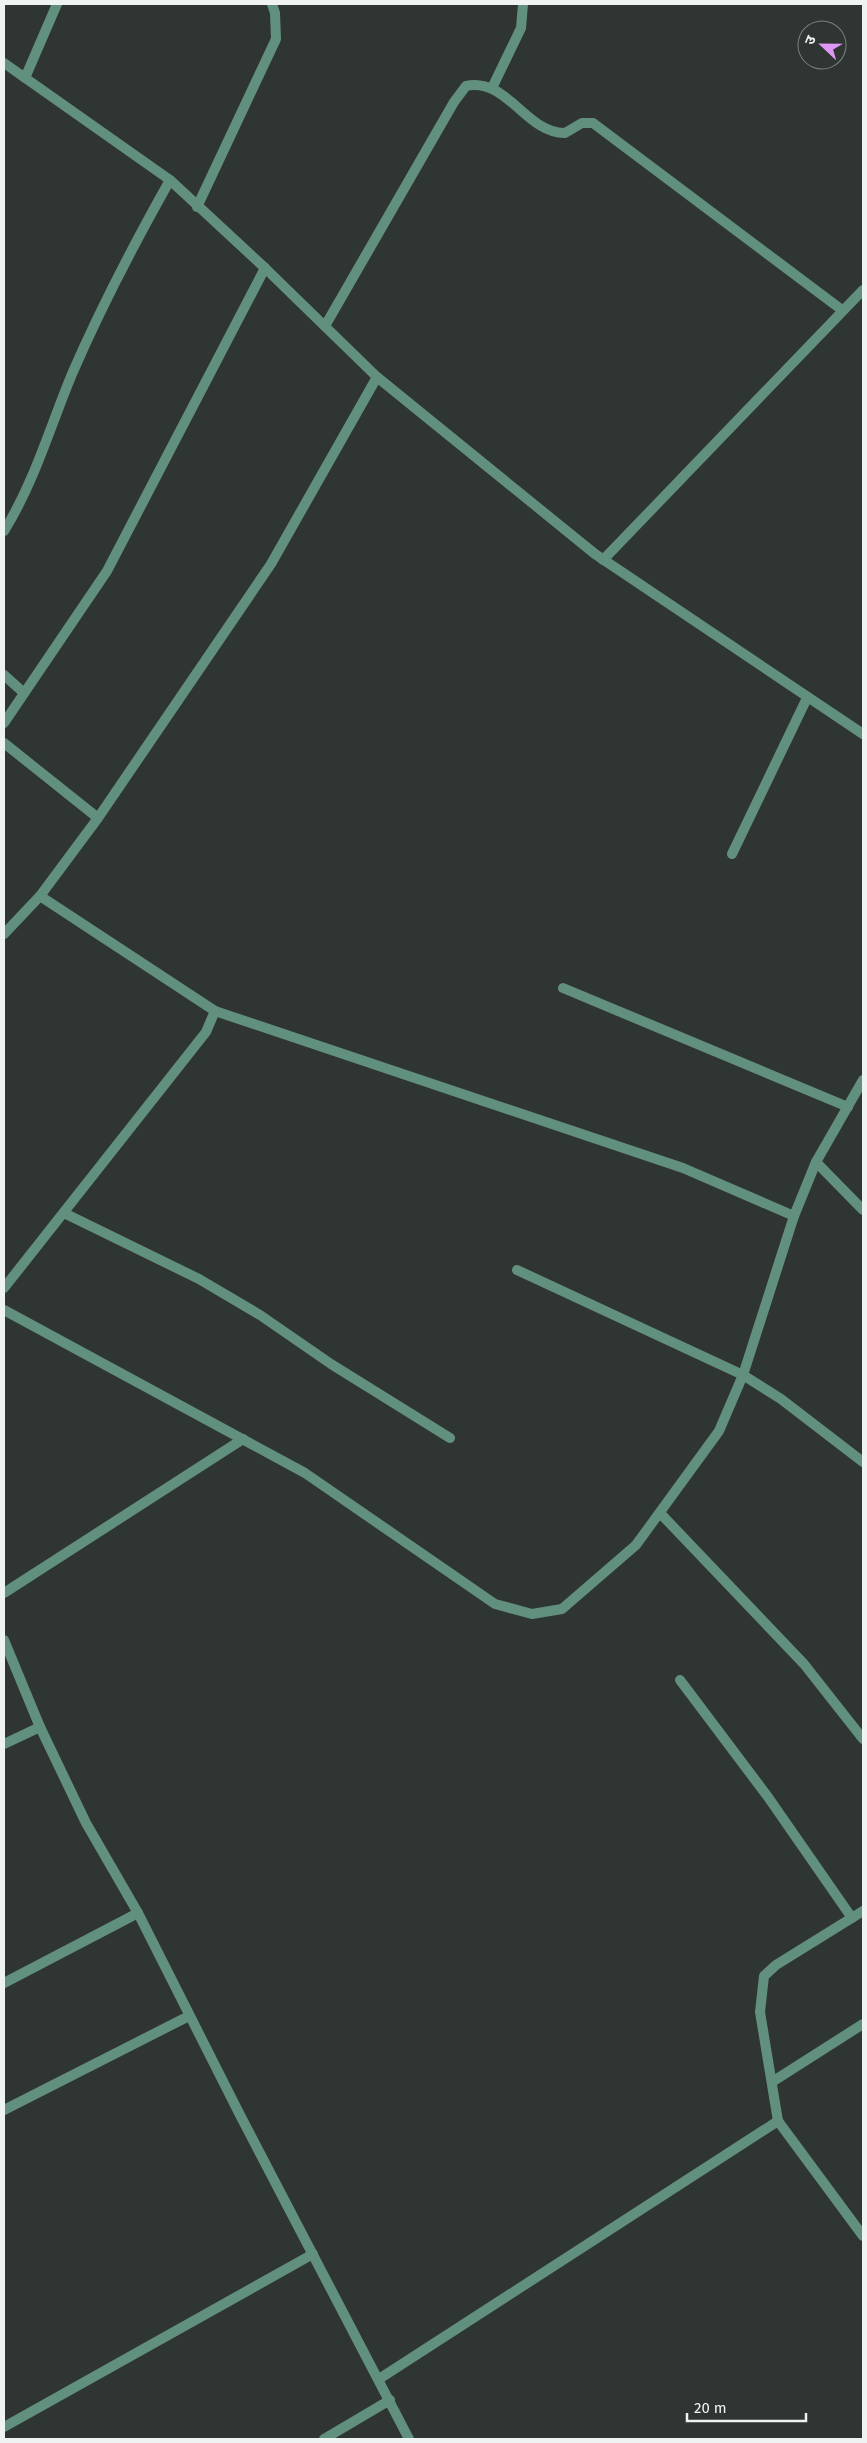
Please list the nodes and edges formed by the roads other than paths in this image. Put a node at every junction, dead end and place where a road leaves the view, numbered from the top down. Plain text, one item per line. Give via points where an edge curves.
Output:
1 (57, 4) edge
2 (272, 4) edge
3 (523, 4) edge
4 (4, 63) edge
5 (25, 78) junction
6 (492, 88) junction
7 (170, 180) junction
8 (196, 207) junction
9 (265, 268) junction
10 (863, 290) edge
11 (842, 310) junction
12 (325, 326) junction
13 (377, 377) junction
14 (4, 531) edge
15 (603, 560) junction
16 (4, 675) edge
17 (24, 693) junction
18 (807, 698) junction
19 (4, 723) edge
20 (863, 734) edge
21 (4, 743) edge
22 (98, 818) junction
23 (732, 854) dead end
24 (40, 896) junction
25 (4, 934) edge
26 (563, 988) dead end
27 (215, 1011) junction
28 (863, 1080) edge
29 (848, 1107) junction
30 (816, 1162) junction
31 (863, 1210) edge
32 (64, 1213) junction
33 (794, 1216) junction
34 (517, 1270) dead end
35 (4, 1288) edge
36 (4, 1310) edge
37 (743, 1375) junction
38 (450, 1438) dead end
39 (243, 1439) junction
40 (863, 1462) edge
41 (660, 1512) junction
42 (4, 1593) edge
43 (4, 1640) edge
44 (680, 1680) dead end
45 (40, 1727) junction
46 (863, 1739) edge
47 (4, 1744) edge
48 (863, 1911) edge
49 (138, 1914) junction
50 (852, 1918) junction
51 (4, 1983) edge
52 (189, 2016) junction
53 (863, 2024) edge
54 (772, 2082) junction
55 (4, 2110) edge
56 (778, 2121) junction
57 (863, 2236) edge
58 (313, 2254) junction
59 (379, 2379) junction
60 (390, 2400) junction
61 (4, 2427) edge
62 (324, 2439) edge
63 (409, 2439) edge

1 - 5 street
2 - 8 street via 276,38
3 - 6 street via 521,28
4 - 5 street
5 - 7 street
6 - 11 street via 549,131 565,133 582,123 593,123
6 - 12 street via 479,83 466,86 454,102
7 - 8 street
7 - 14 street via 119,272 72,375 33,475
8 - 9 street
9 - 12 street
9 - 17 street via 107,571
10 - 11 street
11 - 15 street
12 - 13 street
13 - 15 street
13 - 22 street via 271,564
15 - 18 street
16 - 17 street
17 - 19 street
18 - 20 street
18 - 23 street
21 - 22 street
22 - 24 street
24 - 25 street
24 - 27 street
26 - 29 street
27 - 32 street via 206,1032
27 - 33 street via 683,1168
28 - 29 street
29 - 30 street
30 - 31 street
30 - 33 street
32 - 35 street
32 - 38 street via 199,1279
33 - 37 street
34 - 37 street
36 - 39 street
37 - 40 street
37 - 41 street via 719,1431
39 - 41 street via 305,1473 495,1604 532,1614 562,1609 636,1546
39 - 42 street
41 - 46 street via 804,1664
43 - 45 street
44 - 50 street via 768,1797
45 - 47 street
45 - 49 street via 86,1823
48 - 50 street
49 - 51 street
49 - 52 street
50 - 54 street via 776,1965 764,1976 760,2012
52 - 55 street
52 - 58 street
53 - 54 street
54 - 56 street
56 - 57 street
56 - 59 street
58 - 59 street
58 - 61 street
59 - 60 street
60 - 62 street
60 - 63 street

